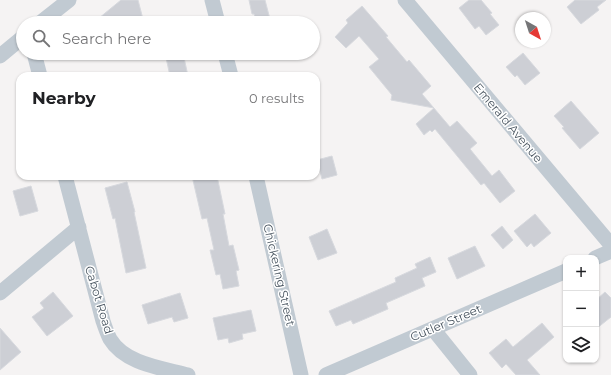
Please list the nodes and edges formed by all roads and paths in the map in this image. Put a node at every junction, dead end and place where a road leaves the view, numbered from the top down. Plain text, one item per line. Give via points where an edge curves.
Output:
1 (69, 0) edge
2 (212, 0) edge
3 (405, 0) edge
4 (49, 16) edge
5 (216, 16) edge
6 (16, 43) edge
7 (0, 56) edge
8 (36, 60) edge
9 (227, 60) edge
10 (39, 72) edge
11 (230, 72) edge
12 (66, 180) edge
13 (257, 180) edge
14 (79, 227) junction
15 (611, 246) edge
16 (611, 251) edge
17 (599, 257) edge
18 (563, 272) edge
19 (0, 293) edge
20 (433, 329) junction
21 (183, 374) edge
22 (301, 375) edge
23 (326, 375) edge
24 (470, 375) edge

1 - 4 street
2 - 5 street
3 - 15 street, Emerald Avenue
6 - 7 street
8 - 10 street
9 - 11 street
12 - 14 street, Cabot Road
13 - 22 street, Chickering Street
14 - 19 street
14 - 21 street, Cabot Road via 103,321 111,339 124,354 151,366
16 - 17 street
18 - 20 street, Cutler Street
20 - 23 street, Cutler Street
20 - 24 street

